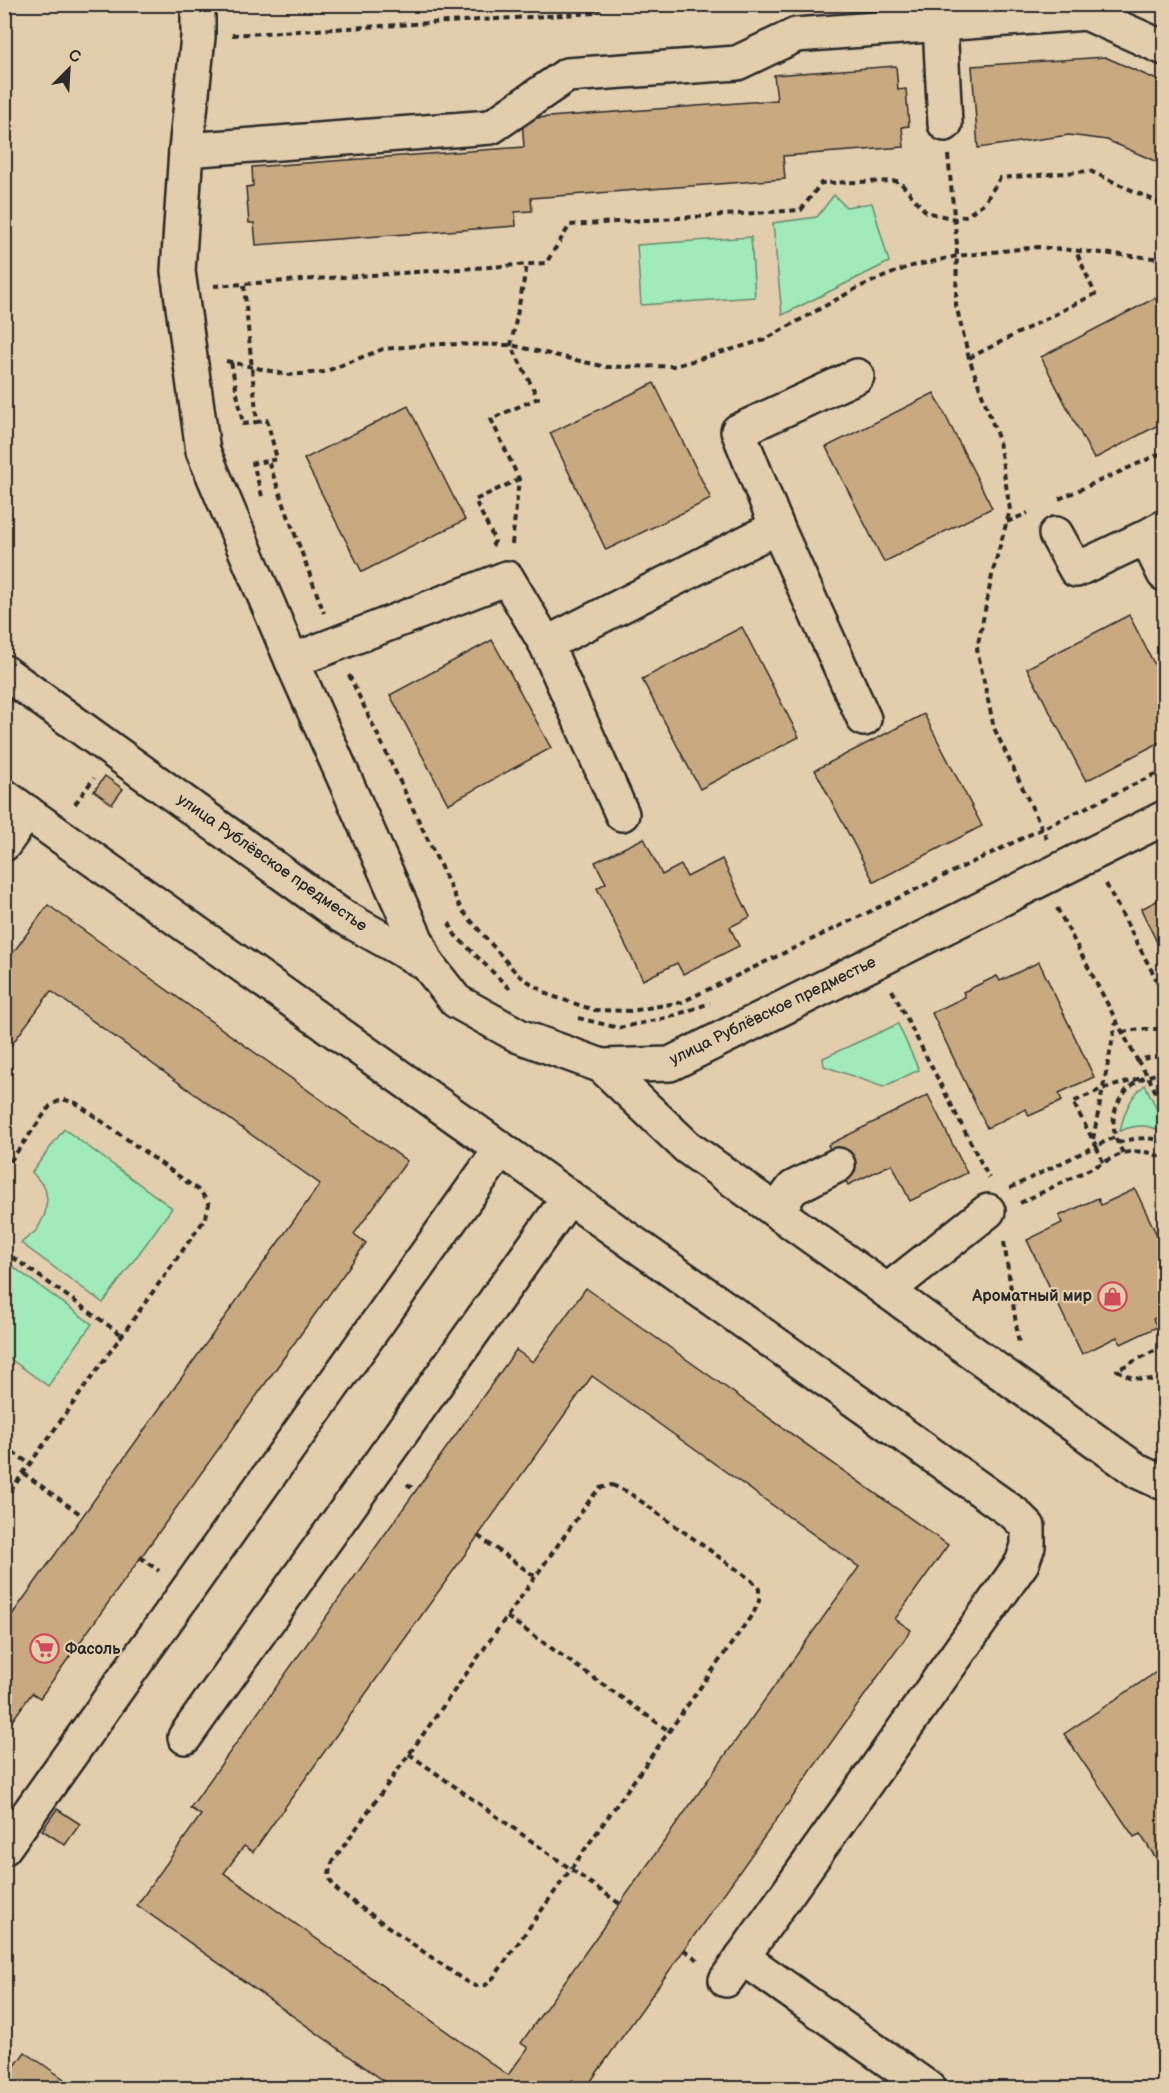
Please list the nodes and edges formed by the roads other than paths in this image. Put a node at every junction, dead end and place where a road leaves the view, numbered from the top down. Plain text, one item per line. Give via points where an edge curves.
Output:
1 (198, 4) edge
2 (1018, 11) edge
3 (940, 24) junction
4 (1164, 48) edge
5 (945, 124) road end
6 (186, 150) junction
7 (857, 376) dead end
8 (1048, 516) road end
9 (777, 527) junction
10 (1155, 532) edge
11 (1164, 574) edge
12 (546, 644) junction
13 (292, 661) junction
14 (4, 672) edge
15 (864, 719) dead end
16 (16, 804) edge
17 (622, 814) dead end
18 (1164, 819) edge
19 (4, 844) edge
20 (427, 964) junction
21 (602, 1066) junction
22 (501, 1149) junction
23 (838, 1165) dead end
24 (569, 1197) junction
25 (1001, 1205) road end
26 (776, 1211) junction
27 (887, 1291) junction
28 (1164, 1481) edge
29 (185, 1737) dead end
30 (4, 1848) edge
31 (928, 2088) edge

1 - 6 street
2 - 3 street
2 - 4 street via 1086,14
3 - 5 street
3 - 6 street via 796,35 737,63 567,75 491,127
6 - 13 street via 178,271 203,451
7 - 9 street via 738,431
8 - 10 street via 1076,570
9 - 12 street
9 - 15 street
10 - 11 street
12 - 13 street via 507,578
12 - 17 street
13 - 20 street
14 - 20 street, улица Рублёвское предместье via 340,915
16 - 19 street
16 - 22 street
18 - 21 street, улица Рублёвское предместье via 670,1064
20 - 21 street, улица Рублёвское предместье via 456,1001 519,1036
21 - 26 street via 687,1147
22 - 24 street
22 - 30 street
23 - 26 street via 793,1188
24 - 29 street
24 - 31 street via 1028,1527 1029,1546 1022,1563 734,1968
25 - 27 street
26 - 27 street
27 - 28 street via 1139,1472

